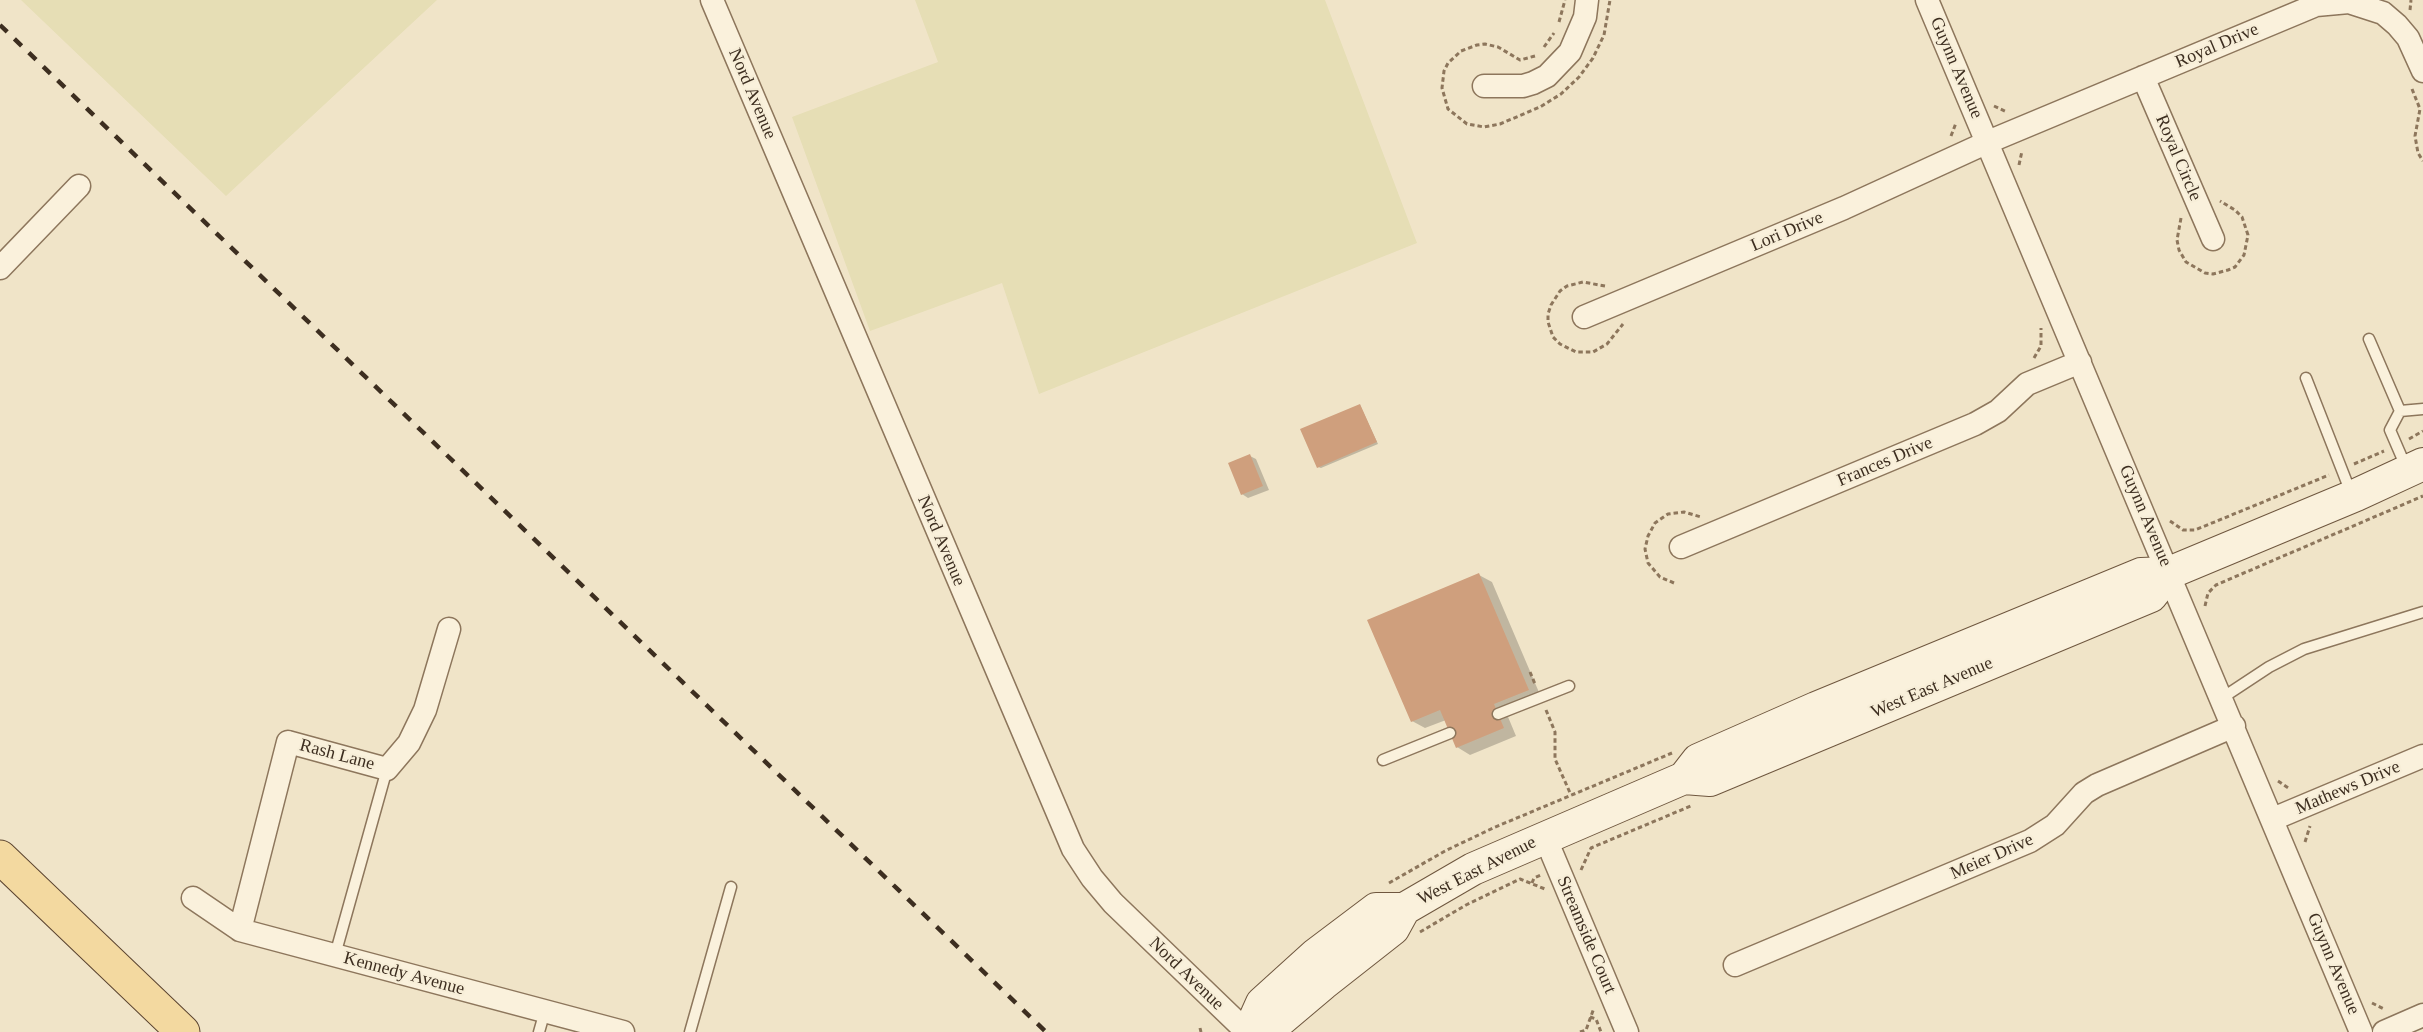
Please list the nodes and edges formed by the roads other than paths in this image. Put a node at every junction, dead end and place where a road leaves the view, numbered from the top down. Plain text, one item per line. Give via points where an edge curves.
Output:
1 (712, 0) edge
2 (1587, 0) edge
3 (1927, 0) edge
4 (2373, 4) edge
5 (2423, 71) edge
6 (2143, 77) junction
7 (1484, 86) dead end
8 (1988, 142) junction
9 (79, 186) dead end
10 (2213, 239) dead end
11 (0, 268) edge
12 (1584, 317) dead end
13 (2369, 339) dead end
14 (2080, 362) junction
15 (2306, 378) dead end
16 (2423, 409) edge
17 (2400, 411) junction
18 (2415, 467) edge
19 (2352, 496) junction
20 (1681, 547) dead end
21 (2169, 573) junction
22 (2423, 612) edge
23 (449, 629) dead end
24 (1569, 686) dead end
25 (2222, 698) junction
26 (1498, 714) dead end
27 (2234, 726) junction
28 (1449, 733) dead end
29 (2423, 756) edge
30 (1383, 760) dead end
31 (387, 769) junction
32 (2273, 819) junction
33 (1545, 837) junction
34 (0, 857) edge
35 (731, 887) dead end
36 (194, 898) dead end
37 (240, 930) junction
38 (335, 955) junction
39 (1735, 965) dead end
40 (2423, 1016) edge
41 (542, 1021) edge
42 (183, 1032) edge
43 (623, 1032) edge
44 (690, 1032) edge
45 (1250, 1032) edge
46 (1627, 1032) edge
47 (2361, 1032) edge
48 (2384, 1032) edge

1 - 45 street, Nord Avenue via 1073,849 1113,903
2 - 7 street via 1578,36 1570,52 1552,71 1533,83
3 - 8 street, Guynn Avenue
4 - 5 street, Royal Drive via 2402,31
4 - 6 street, Royal Drive via 2316,5
6 - 8 street, Royal Drive
6 - 10 street, Royal Circle
8 - 12 street, Lori Drive via 1884,191
8 - 14 street, Guynn Avenue
9 - 11 street
13 - 17 lane
14 - 20 street, Frances Drive via 2027,384 1998,411 1976,424
14 - 21 street, Guynn Avenue
15 - 19 lane
16 - 17 lane
17 - 18 lane via 2390,430
18 - 19 main road, West East Avenue
19 - 21 main road, West East Avenue
21 - 25 street, Guynn Avenue
21 - 33 main road, West East Avenue via 2151,596 1710,780 1687,777
22 - 25 lane via 2304,649
23 - 31 street, Rash Lane via 424,710 409,743
24 - 26 lane
25 - 27 street, Guynn Avenue
27 - 32 street, Guynn Avenue
27 - 39 street, Meier Drive via 2097,785 2055,825 2030,841
28 - 30 lane
29 - 32 street, Mathews Drive
31 - 37 street, Rash Lane via 288,742
31 - 38 lane
32 - 47 street, Guynn Avenue
33 - 45 main road, West East Avenue via 1473,869 1401,910 1393,929 1278,1022
33 - 46 street, Streamside Court
34 - 42 main road
35 - 44 lane
36 - 37 street, Kennedy Avenue
37 - 38 street, Kennedy Avenue
38 - 41 street, Kennedy Avenue
40 - 48 street
41 - 43 street, Kennedy Avenue

